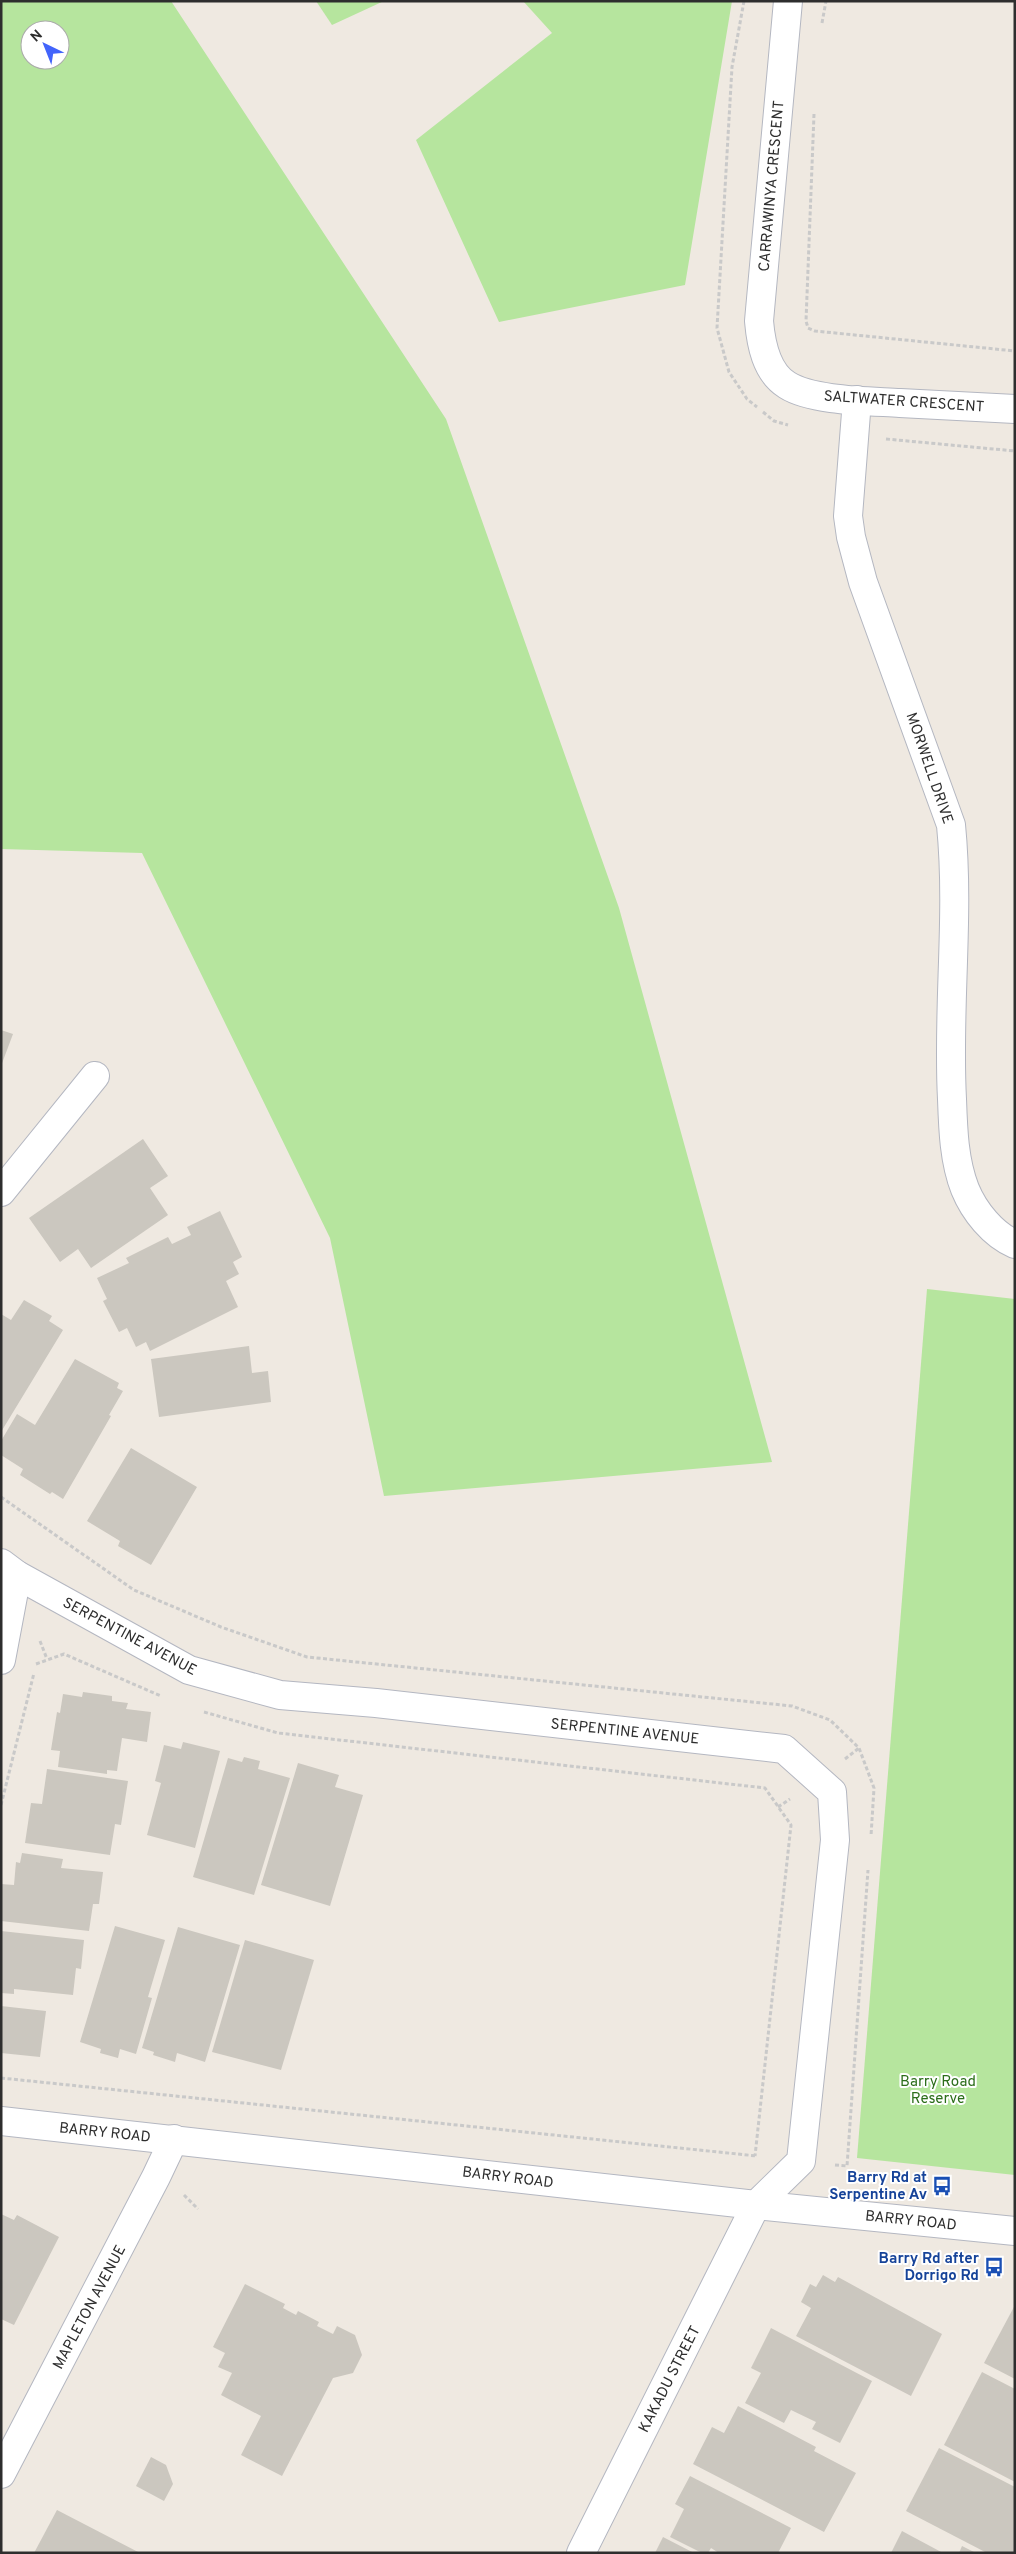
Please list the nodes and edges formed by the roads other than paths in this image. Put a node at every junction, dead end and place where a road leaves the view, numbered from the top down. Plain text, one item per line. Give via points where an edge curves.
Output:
1 (788, 1) edge
2 (772, 369) joint
3 (857, 400) junction
4 (1015, 409) edge
5 (95, 1076) dead end
6 (1, 1192) edge
7 (1015, 1244) edge
8 (9, 1569) edge
9 (1, 1660) edge
10 (1, 2121) edge
11 (174, 2139) junction
12 (756, 2205) junction
13 (1015, 2231) edge
14 (1, 2474) edge
15 (581, 2553) edge

1 - 2 street, CARRAWINYA CRESCENT via 758,321 762,348
2 - 3 street, SALTWATER CRESCENT via 787,385 810,394
3 - 4 street, SALTWATER CRESCENT
3 - 7 street, MORWELL DRIVE via 848,516 857,561 951,825 954,867 949,1054 958,1162 965,1190 985,1222
5 - 6 street
8 - 9 street
8 - 12 street, SERPENTINE AVENUE via 189,1670 280,1695 784,1749 832,1792 835,1840 801,2161
10 - 11 street, BARRY ROAD
11 - 12 street, BARRY ROAD
11 - 14 street, MAPLETON AVENUE
12 - 13 street, BARRY ROAD
12 - 15 street, KAKADU STREET

